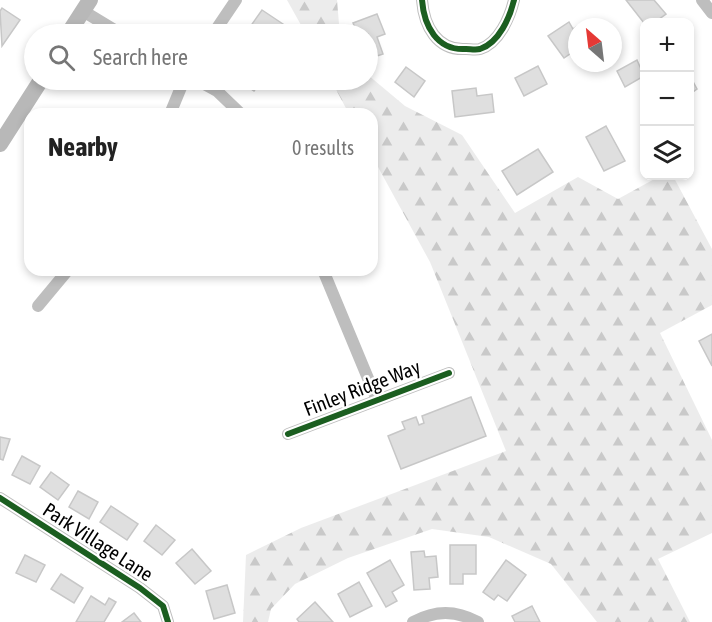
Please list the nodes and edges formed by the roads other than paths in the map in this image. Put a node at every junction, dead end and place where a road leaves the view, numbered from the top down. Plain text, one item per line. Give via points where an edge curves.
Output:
1 (236, 0) edge
2 (422, 0) edge
3 (514, 0) edge
4 (702, 0) edge
5 (86, 6) edge
6 (712, 13) edge
7 (74, 24) edge
8 (109, 24) edge
9 (220, 24) edge
10 (35, 90) edge
11 (180, 90) edge
12 (217, 90) edge
13 (172, 108) edge
14 (235, 108) edge
15 (0, 144) edge
16 (63, 276) edge
17 (326, 276) edge
18 (38, 306) dead end
19 (449, 373) dead end
20 (377, 399) junction
21 (288, 434) dead end
22 (0, 498) edge
23 (168, 622) edge
24 (413, 622) edge
25 (478, 622) edge

1 - 9 street
2 - 3 street via 431,33 442,44 459,50 480,49 491,42 507,21
4 - 6 street
5 - 7 main road
5 - 8 street
10 - 15 main road
11 - 13 street
12 - 14 street
16 - 18 street
17 - 20 street, Finley Ridge Way
19 - 20 street, Finley Ridge Way
20 - 21 street, Finley Ridge Way
22 - 23 street, Park Village Lane via 140,588 163,606
24 - 25 street via 426,615 456,612

